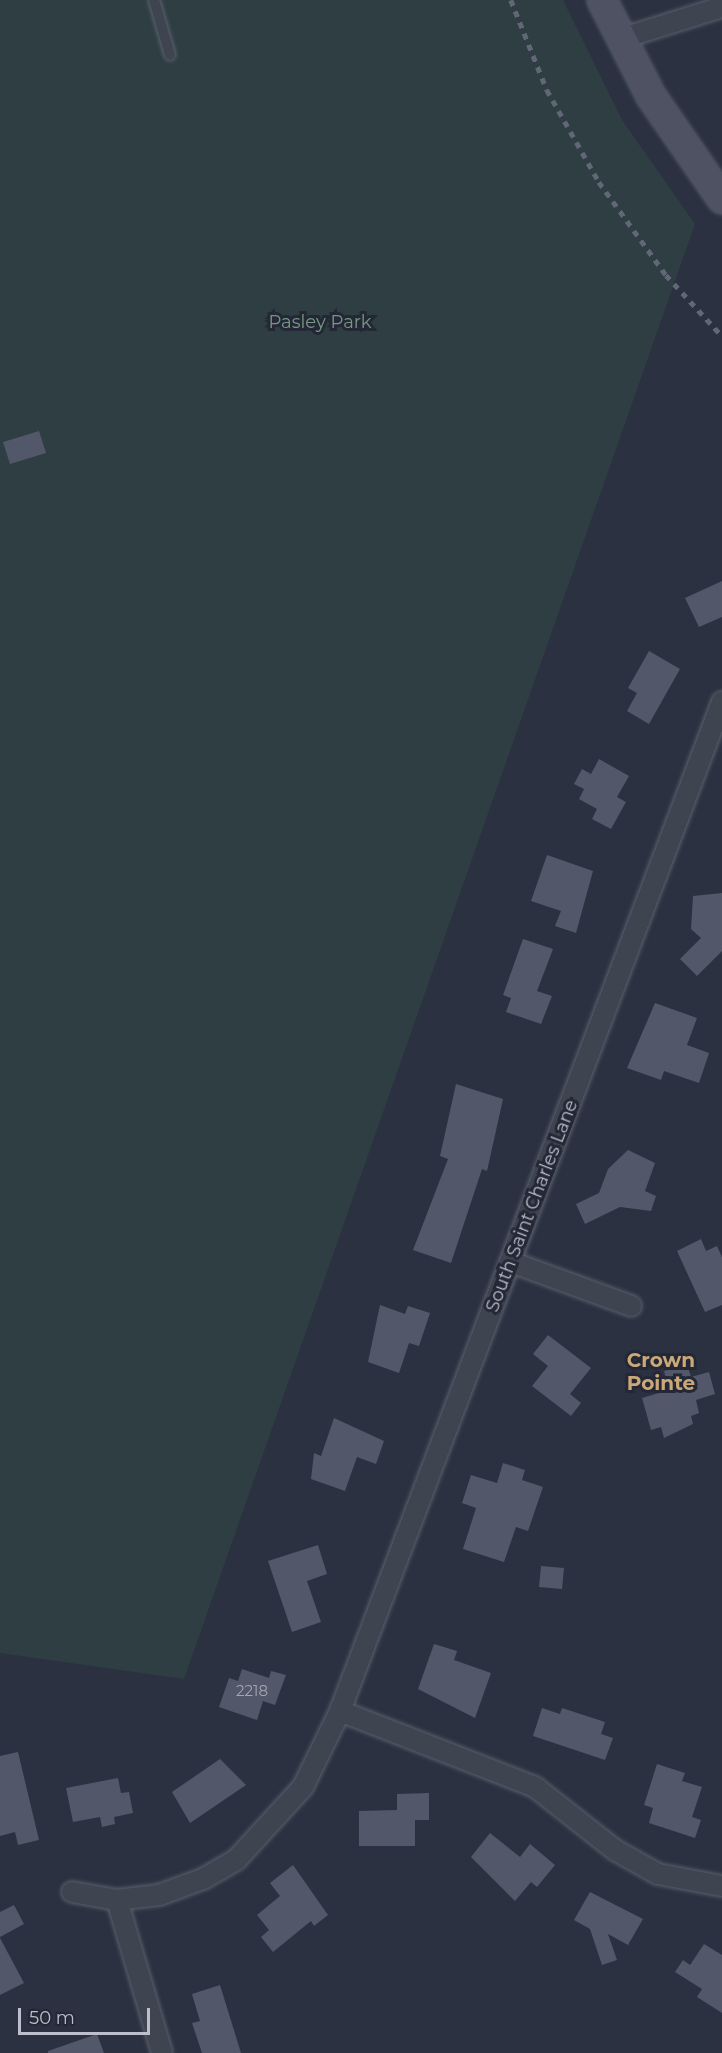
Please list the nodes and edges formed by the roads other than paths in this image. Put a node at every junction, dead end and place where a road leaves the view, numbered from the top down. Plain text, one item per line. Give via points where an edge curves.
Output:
1 (154, 0) edge
2 (602, 0) edge
3 (722, 7) edge
4 (620, 39) junction
5 (170, 55) dead end
6 (722, 199) edge
7 (722, 702) edge
8 (511, 1262) junction
9 (631, 1306) dead end
10 (340, 1711) junction
11 (722, 1886) edge
12 (72, 1892) dead end
13 (117, 1900) junction
14 (162, 2053) edge

1 - 5 lane
2 - 4 main road
3 - 4 street
4 - 6 main road via 671,129
7 - 8 street, South Saint Charles Lane
8 - 9 street
8 - 10 street, South Saint Charles Lane
10 - 11 street via 535,1787 615,1850 658,1874
10 - 13 street, South Saint Charles Lane via 303,1787 237,1859 203,1879 159,1895
12 - 13 street, South Saint Charles Lane
13 - 14 street

